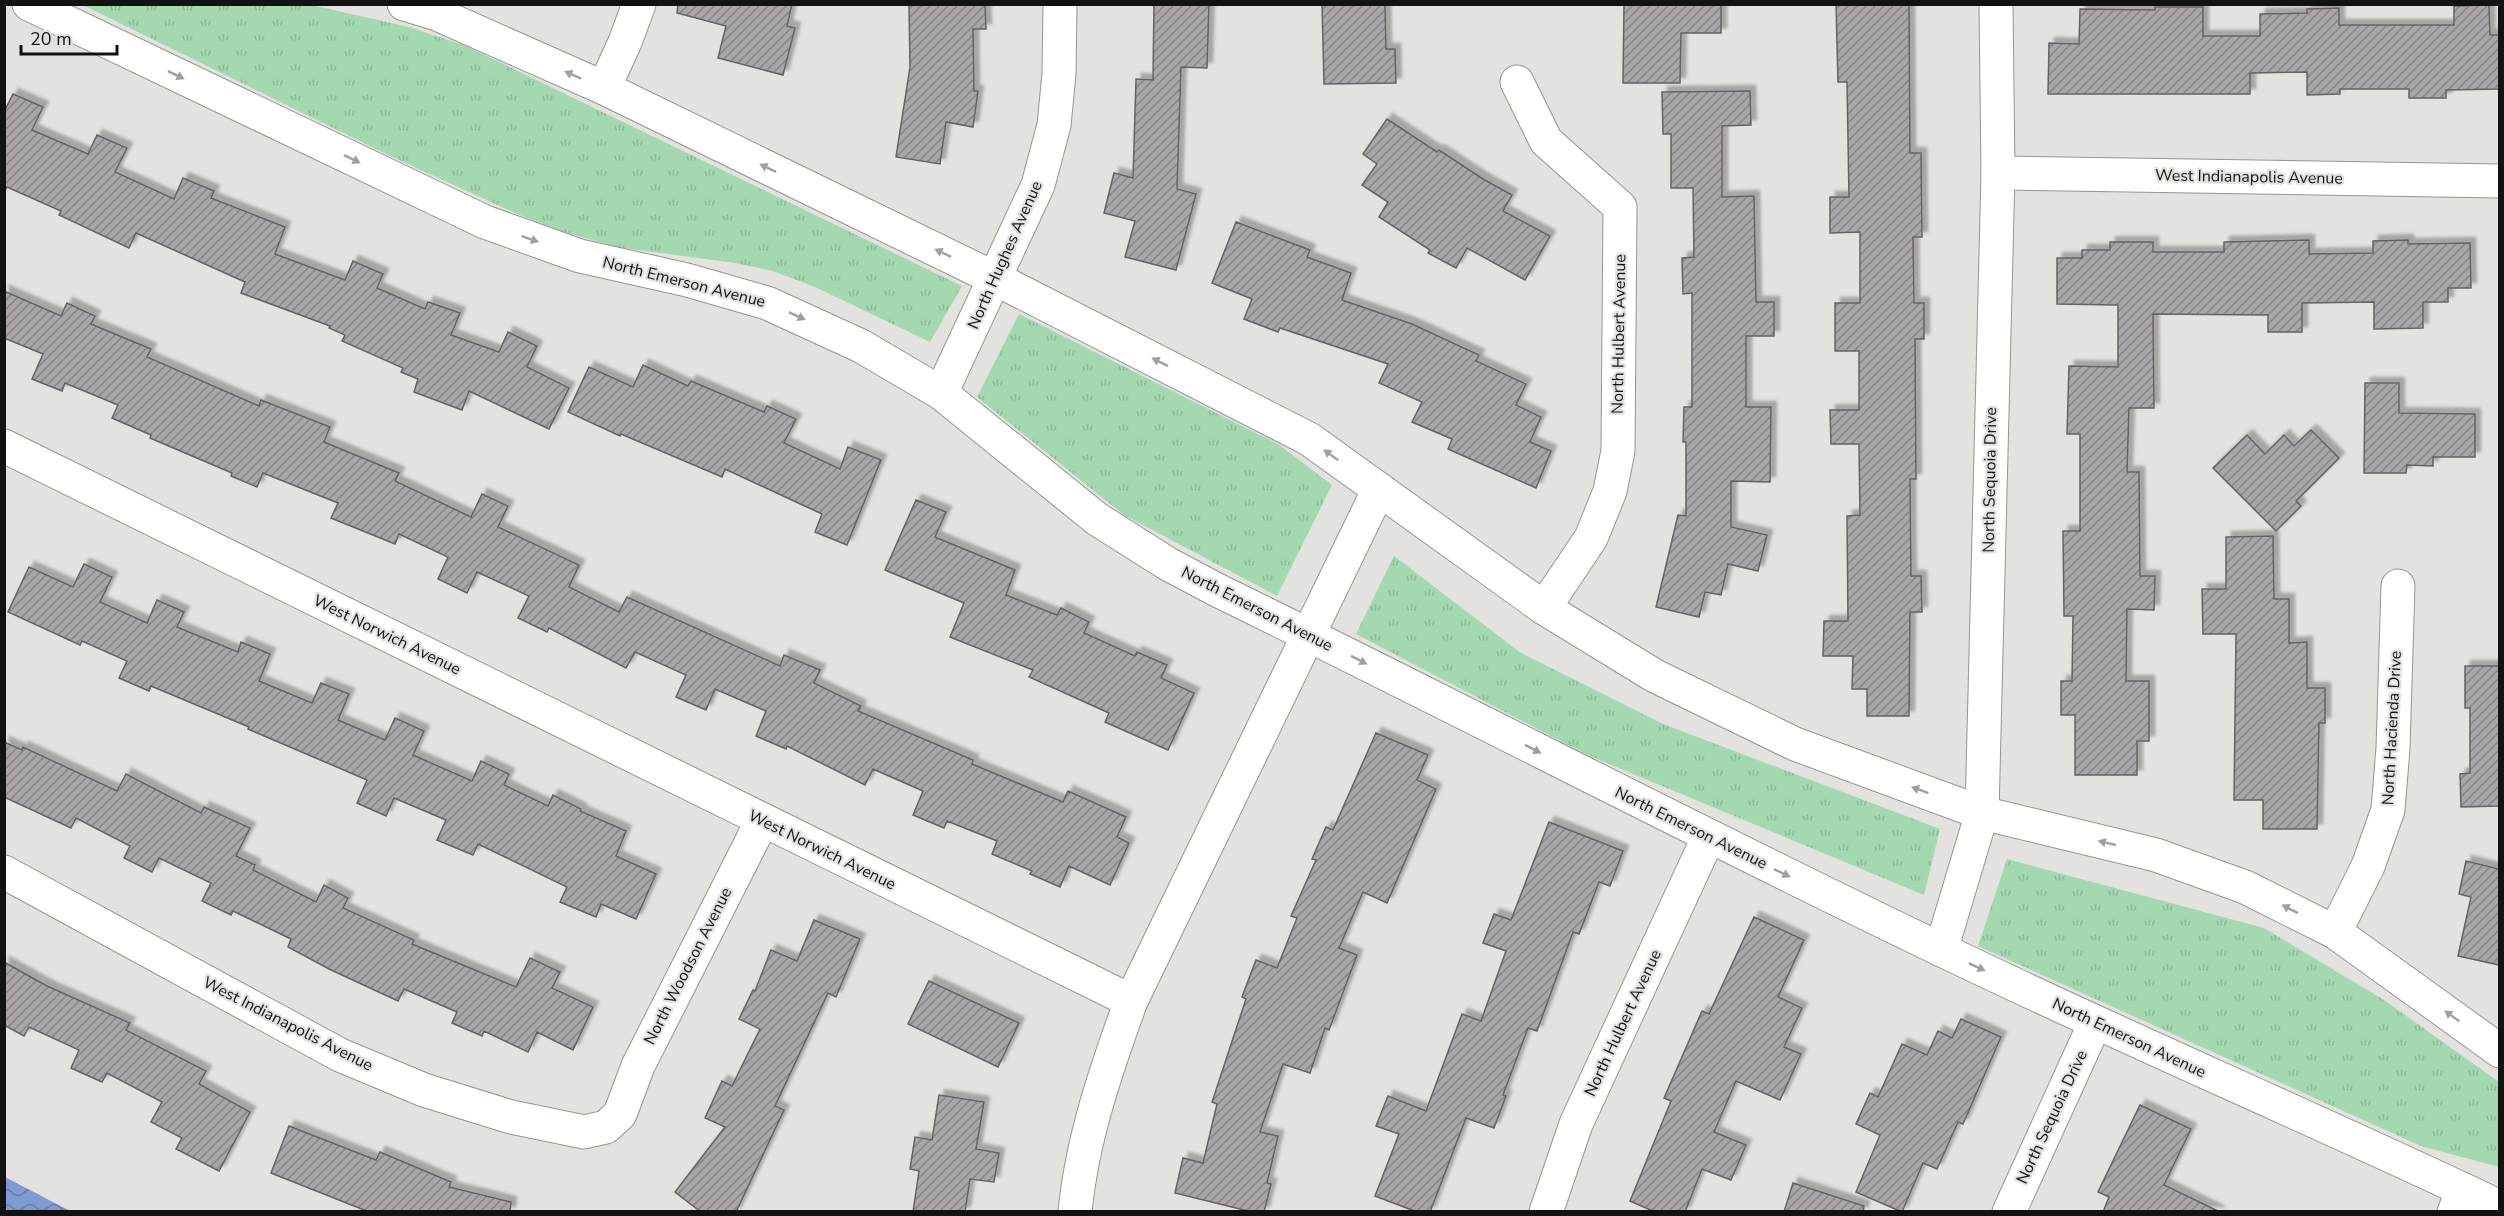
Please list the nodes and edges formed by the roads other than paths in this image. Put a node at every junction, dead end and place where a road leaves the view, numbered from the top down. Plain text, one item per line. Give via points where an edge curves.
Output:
1 (29, 4) edge
2 (404, 4) edge
3 (639, 4) edge
4 (1060, 4) edge
5 (1996, 4) edge
6 (1517, 82) dead end
7 (604, 88) junction
8 (1998, 173) junction
9 (2499, 181) edge
10 (996, 279) junction
11 (941, 393) junction
12 (4, 446) edge
13 (1378, 489) junction
14 (2398, 586) dead end
15 (1544, 608) junction
16 (1307, 634) junction
17 (1982, 813) junction
18 (762, 821) junction
19 (1708, 838) junction
20 (4, 872) edge
21 (2335, 932) junction
22 (1941, 950) junction
23 (1131, 1001) junction
24 (2095, 1023) junction
25 (2499, 1051) edge
26 (620, 1114) joint
27 (2499, 1200) edge
28 (2458, 1201) edge
29 (2499, 1208) edge
30 (1076, 1212) edge
31 (1546, 1212) edge
32 (2009, 1212) edge

1 -> 11 street, North Emerson Avenue via 484,222 580,256 767,303 861,346
7 -> 2 street via 437,14
3 - 7 street
4 - 10 street, North Hughes Avenue via 1054,125 1038,185
5 - 8 street, North Sequoia Drive
6 - 15 street, North Hulbert Avenue via 1546,141 1620,207 1618,451 1610,490 1592,538
10 -> 7 street
8 - 9 street, West Indianapolis Avenue
8 - 17 street, North Sequoia Drive
10 - 11 street, North Hughes Avenue
13 -> 10 street via 1309,439
11 - 16 street, North Emerson Avenue via 1097,519 1168,564
12 - 18 street, West Norwich Avenue
13 - 15 street
13 - 16 street
14 - 21 street, North Hacienda Drive via 2388,810 2368,866
17 -> 15 street via 1795,744 1655,676
16 -> 19 street, North Emerson Avenue
16 - 23 street
21 -> 17 street via 2245,887 2156,855
17 - 22 street, North Sequoia Drive
18 - 23 street, West Norwich Avenue
18 - 26 street, North Woodson Avenue via 638,1066
19 -> 22 street, North Emerson Avenue
19 - 31 street, North Hulbert Avenue via 1576,1124
20 - 26 street, West Indianapolis Avenue via 339,1055 424,1090 511,1118 584,1132 606,1127
25 -> 21 street
22 -> 24 street, North Emerson Avenue
23 - 30 street via 1102,1079 1079,1178
24 - 28 street, North Emerson Avenue
24 - 32 street, North Sequoia Drive
27 - 28 street
28 - 29 street, North Emerson Avenue

